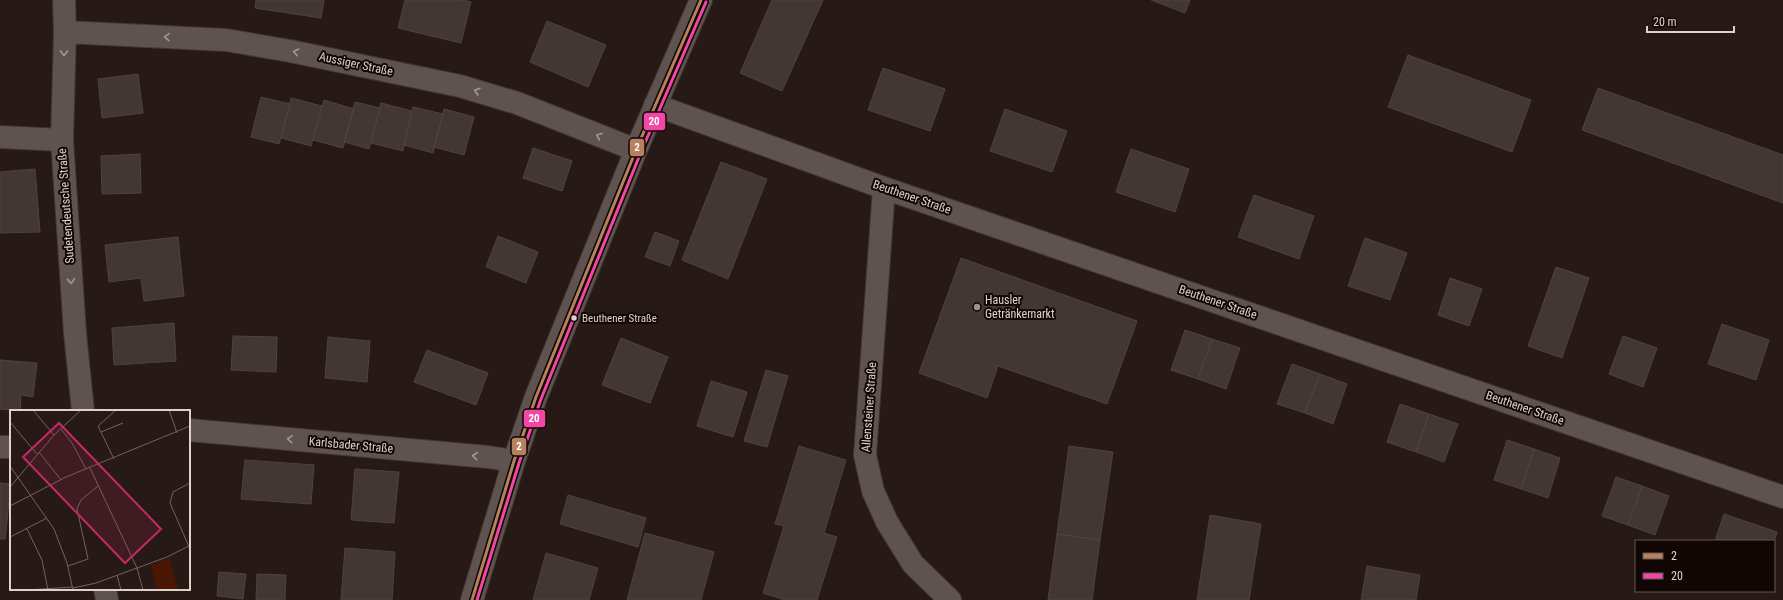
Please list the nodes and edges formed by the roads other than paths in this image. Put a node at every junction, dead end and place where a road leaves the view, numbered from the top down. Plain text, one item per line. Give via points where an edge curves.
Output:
1 (64, 0) edge
2 (701, 0) edge
3 (65, 32) junction
4 (655, 105) junction
5 (0, 136) edge
6 (62, 140) junction
7 (636, 150) junction
8 (884, 188) junction
9 (83, 410) edge
10 (190, 430) edge
11 (514, 461) junction
12 (1783, 496) edge
13 (105, 590) edge
14 (107, 600) edge
15 (472, 600) edge
16 (950, 600) edge

1 - 3 street, Sudetendeutsche Straße
2 - 4 street
3 -> 6 street, Sudetendeutsche Straße
7 -> 3 street, Aussiger Straße via 517,103 460,86 226,40
4 - 7 street
4 - 8 street, Beuthener Straße
5 - 6 street
6 -> 9 street, Sudetendeutsche Straße
7 - 11 street via 536,397
8 - 12 street, Beuthener Straße
8 - 16 street, Allensteiner Straße via 865,454 873,491 887,522 913,564
11 -> 10 street, Karlsbader Straße
11 - 15 street
13 - 14 street

